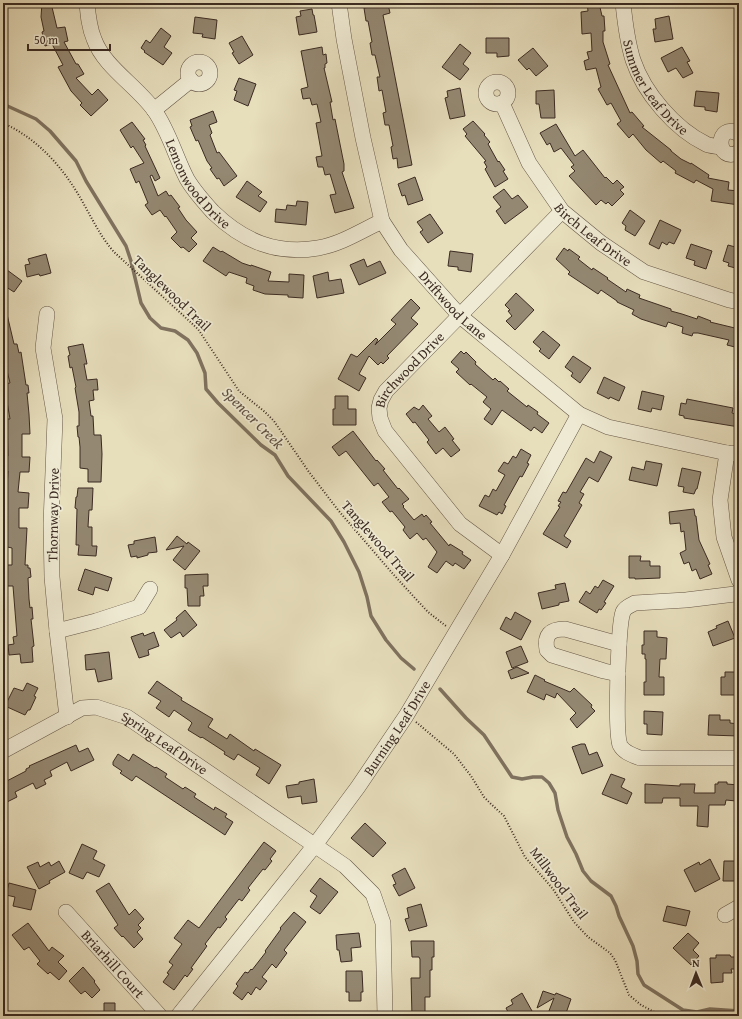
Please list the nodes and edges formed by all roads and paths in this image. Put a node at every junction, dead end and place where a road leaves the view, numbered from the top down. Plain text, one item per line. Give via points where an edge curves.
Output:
1 (87, 3) edge
2 (339, 3) edge
3 (623, 3) edge
4 (190, 80) dead end
5 (502, 103) dead end
6 (154, 110) junction
7 (3, 123) edge
8 (739, 134) edge
9 (721, 147) junction
10 (739, 152) edge
11 (562, 211) junction
12 (382, 221) junction
13 (739, 302) edge
14 (47, 314) dead end
15 (460, 316) junction
16 (579, 414) junction
17 (733, 453) edge
18 (502, 555) junction
19 (739, 580) edge
20 (150, 588) dead end
21 (739, 592) edge
22 (448, 627) dead end
23 (57, 631) junction
24 (619, 644) junction
25 (618, 674) junction
26 (67, 717) junction
27 (413, 720) dead end
28 (3, 751) edge
29 (739, 758) edge
30 (314, 845) junction
31 (739, 907) edge
32 (66, 912) dead end
33 (725, 915) dead end
34 (160, 1016) edge
35 (178, 1016) edge
36 (385, 1016) edge
37 (662, 1016) edge

1 - 6 street, Lemonwood Drive via 94,40 102,54
2 - 12 street, Driftwood Lane via 363,138
3 - 9 street, Summer Leaf Drive via 625,30 634,61 648,90 682,130 707,144
4 - 6 street
5 - 11 street, Birch Leaf Drive via 529,164
6 - 12 street, Lemonwood Drive via 187,179 199,197 244,237 271,246 299,250 318,248 336,243
7 - 22 path, Tanglewood Trail via 31,139 52,158 70,182 106,243 198,329 239,391 274,421 343,515 410,593 428,612
8 - 9 street via 733,131 726,133 721,139
9 - 10 street, Summer Leaf Drive via 726,153
11 - 13 street, Birch Leaf Drive via 601,243 644,272
11 - 15 street, Birchwood Drive
12 - 15 street, Driftwood Lane via 401,250
14 - 23 street, Thornway Drive via 43,348 55,419 51,524
15 - 16 street, Driftwood Lane
15 - 18 street, Birchwood Drive via 386,391 379,408 380,418 386,431 460,524
16 - 17 street, Driftwood Lane via 608,427
16 - 18 street, Burning Leaf Drive
17 - 19 street via 720,500 724,537
18 - 30 street, Burning Leaf Drive via 406,716 358,787
20 - 23 street via 139,607
21 - 24 street via 686,600 635,603 628,606 623,611
23 - 26 street, Thornway Drive
24 - 25 street
24 - 25 street via 565,629 551,631 546,643 547,650 552,655
25 - 29 street via 618,736 621,746 629,754 640,758
26 - 28 street, Spring Leaf Drive
26 - 30 street, Spring Leaf Drive via 82,708 96,707 127,717
27 - 37 path, Millwood Trail via 454,754 484,797 504,816 525,857 553,889 574,922 615,960 629,995 644,1007
30 - 35 street, Burning Leaf Drive
30 - 36 street, Spring Leaf Drive via 345,866 373,894 383,923
31 - 33 street
32 - 34 street, Briarhill Court

